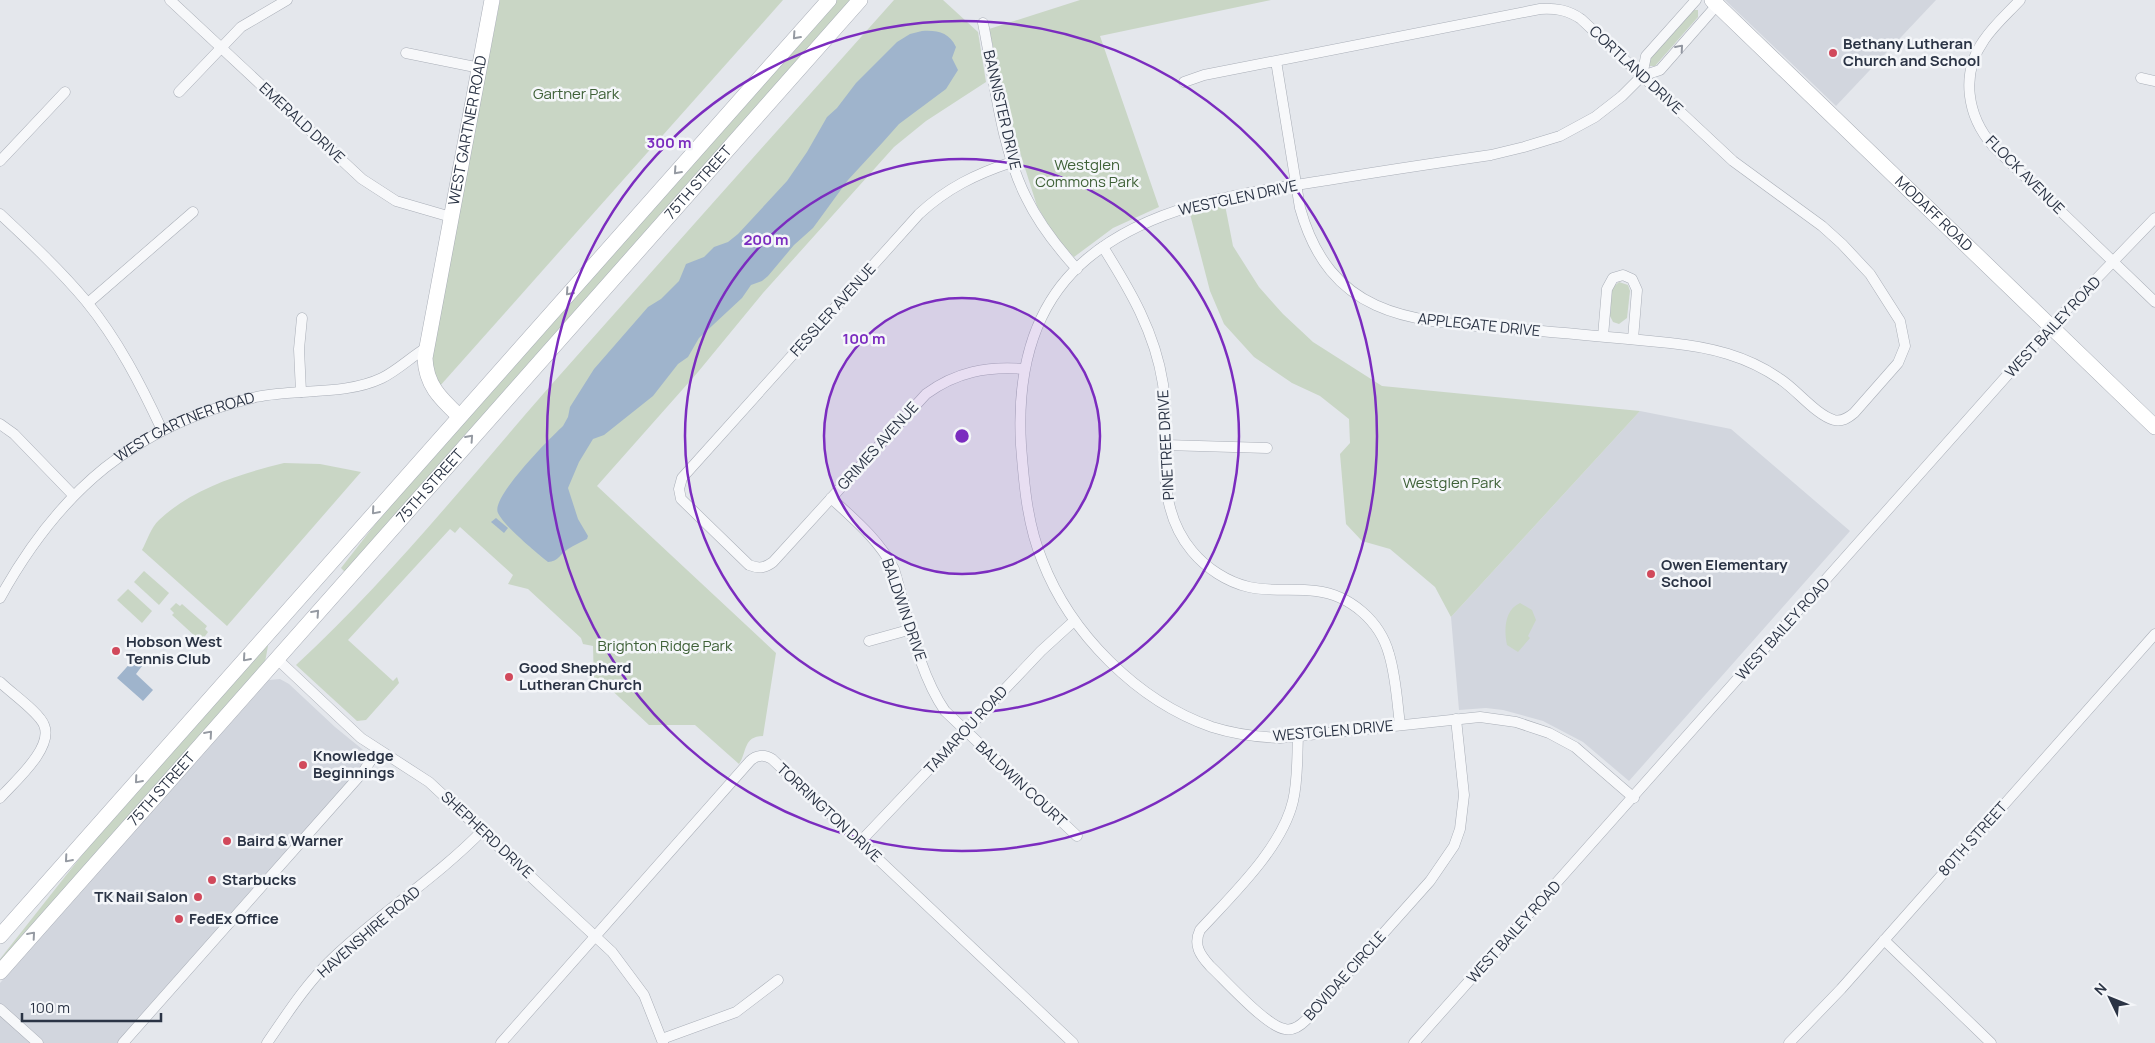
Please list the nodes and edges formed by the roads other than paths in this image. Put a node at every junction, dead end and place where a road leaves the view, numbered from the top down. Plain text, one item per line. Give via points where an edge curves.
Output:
1 (170, 0) edge
2 (288, 0) edge
3 (492, 0) edge
4 (829, 0) edge
5 (860, 0) edge
6 (1696, 0) edge
7 (2020, 0) edge
8 (1715, 2) edge
9 (983, 23) dead end
10 (221, 48) junction
11 (406, 53) dead end
12 (1276, 61) junction
13 (480, 68) junction
14 (1642, 76) junction
15 (2141, 78) dead end
16 (2155, 81) edge
17 (1184, 82) dead end
18 (65, 92) dead end
19 (179, 92) dead end
20 (0, 161) edge
21 (1012, 162) junction
22 (1296, 185) junction
23 (193, 212) dead end
24 (0, 214) edge
25 (451, 217) junction
26 (2155, 218) edge
27 (1102, 247) junction
28 (2113, 262) junction
29 (1077, 269) junction
30 (2155, 302) edge
31 (88, 303) junction
32 (302, 318) dead end
33 (2051, 326) junction
34 (1603, 336) junction
35 (1633, 339) junction
36 (426, 348) junction
37 (1024, 369) junction
38 (301, 392) junction
39 (459, 416) junction
40 (1839, 420) joint
41 (0, 424) edge
42 (2155, 427) edge
43 (162, 430) junction
44 (1165, 445) junction
45 (1267, 448) dead end
46 (74, 495) junction
47 (831, 498) junction
48 (756, 568) joint
49 (0, 598) edge
50 (278, 621) junction
51 (1074, 621) junction
52 (912, 629) junction
53 (2155, 634) edge
54 (869, 641) dead end
55 (276, 658) junction
56 (0, 682) edge
57 (1456, 719) junction
58 (1400, 725) junction
59 (965, 731) junction
60 (1298, 736) junction
61 (378, 750) junction
62 (0, 798) edge
63 (1634, 798) junction
64 (482, 831) junction
65 (1076, 836) dead end
66 (860, 842) junction
67 (0, 936) edge
68 (596, 937) junction
69 (1884, 940) junction
70 (0, 972) edge
71 (778, 980) dead end
72 (0, 1009) edge
73 (663, 1041) edge
74 (38, 1043) edge
75 (124, 1043) edge
76 (267, 1043) edge
77 (501, 1043) edge
78 (1073, 1043) edge
79 (1414, 1043) edge
80 (1789, 1043) edge
81 (1991, 1043) edge

1 - 10 street, EMERALD DRIVE
2 - 10 street via 241,27
3 - 13 main road, WEST GARTNER ROAD
4 -> 39 main road, 75TH STREET
55 -> 5 main road, 75TH STREET
6 - 14 street, WESTGLEN DRIVE via 1646,56
7 - 28 street, FLOCK AVENUE via 1985,38 1975,57 1969,78 1973,114 1994,146
14 -> 8 street, WESTGLEN DRIVE via 1660,70
8 - 33 main road, MODAFF ROAD
9 - 21 street, BANNISTER DRIVE
10 - 19 street
10 - 25 street, EMERALD DRIVE via 372,186 396,201
11 - 13 street
12 - 14 street, CORTLAND DRIVE via 1556,8 1581,19
12 - 17 street, CORTLAND DRIVE
12 - 22 street, APPLEGATE DRIVE
13 - 25 main road, WEST GARTNER ROAD
14 - 22 street, WESTGLEN DRIVE via 1595,117 1560,136 1524,148
14 - 40 street, CORTLAND DRIVE via 1733,162 1842,244 1859,261 1900,321 1905,340 1904,352 1898,363 1854,413
15 - 16 street
18 - 20 street
21 - 29 street, BANNISTER DRIVE via 1037,219
21 - 48 street, FESSLER AVENUE via 957,184 919,214 682,478 679,490 685,504
22 - 27 street, WESTGLEN DRIVE via 1230,196 1184,208 1134,227
22 - 34 street, APPLEGATE DRIVE via 1305,226 1320,256 1349,288 1380,308 1440,323
23 - 31 street
24 - 31 street via 56,267
25 - 36 main road, WEST GARTNER ROAD
26 - 28 street, WEST BAILEY ROAD
27 - 29 street, WESTGLEN DRIVE
27 - 44 street, PINETREE DRIVE via 1129,288 1150,335 1163,383
28 - 30 street, FLOCK AVENUE
28 - 33 street, WEST BAILEY ROAD
29 - 37 street, WESTGLEN DRIVE via 1041,320
31 - 43 street via 125,356
32 - 38 street via 299,349
33 - 42 main road, MODAFF ROAD
33 - 63 street, WEST BAILEY ROAD
34 - 35 street, APPLEGATE DRIVE
34 - 35 street via 1607,289 1613,278 1623,275 1632,279 1637,290
35 - 40 street, APPLEGATE DRIVE via 1707,347 1739,357 1780,379 1825,415
36 - 38 street, WEST GARTNER ROAD via 373,381
36 - 39 main road, WEST GARTNER ROAD via 425,368 429,383
37 - 47 street, GRIMES AVENUE via 988,368 966,373 936,387 914,405
37 - 51 street, WESTGLEN DRIVE via 1020,421 1027,506 1042,560
38 - 43 street, WEST GARTNER ROAD via 256,397 202,413
39 -> 50 main road, 75TH STREET
41 - 46 street
43 - 46 street, WEST GARTNER ROAD via 116,458
44 - 45 street
44 - 58 street, PINETREE DRIVE via 1164,480 1170,511 1181,536 1193,552 1215,571 1247,587 1329,593 1361,611 1375,625 1389,653
46 - 49 street, WEST GARTNER ROAD via 28,549
47 - 48 street, GRIMES AVENUE via 773,562
47 - 52 street, BALDWIN DRIVE via 888,557
50 - 55 main road via 273,652
50 -> 67 main road, 75TH STREET
51 - 59 street, TAMAROU ROAD
51 - 60 street, WESTGLEN DRIVE via 1127,676 1177,712 1234,733 1280,738
52 - 54 street
52 - 59 street, BALDWIN DRIVE via 933,691 945,711
53 - 69 street, 80TH STREET
55 - 61 street, SHEPHERD DRIVE
70 -> 55 main road, 75TH STREET
56 - 62 street via 41,720 46,736 42,750
57 - 58 street, WESTGLEN DRIVE
57 - 60 street, BOVIDAE CIRCLE via 1464,795 1460,829 1454,846 1430,880 1306,1020 1288,1030 1272,1024 1210,966 1199,952 1197,941 1200,930 1270,849 1284,828 1294,800
57 - 63 street, WESTGLEN DRIVE via 1493,718 1549,733 1583,753
58 - 60 street, WESTGLEN DRIVE
59 - 65 street, BALDWIN COURT
59 - 66 street, TAMAROU ROAD
61 - 64 street, SHEPHERD DRIVE via 429,782
61 - 75 street via 363,772
63 - 79 street, WEST BAILEY ROAD
64 - 68 street, SHEPHERD DRIVE
64 - 76 street, HAVENSHIRE ROAD via 456,858 333,958 300,996
66 - 68 street, TORRINGTON DRIVE via 772,759 756,757
66 - 78 street, TORRINGTON DRIVE
68 - 73 street, SHEPHERD DRIVE via 634,978
68 - 77 street
69 - 80 street, 80TH STREET
69 - 81 street
71 - 73 street via 736,1012
72 - 74 street

